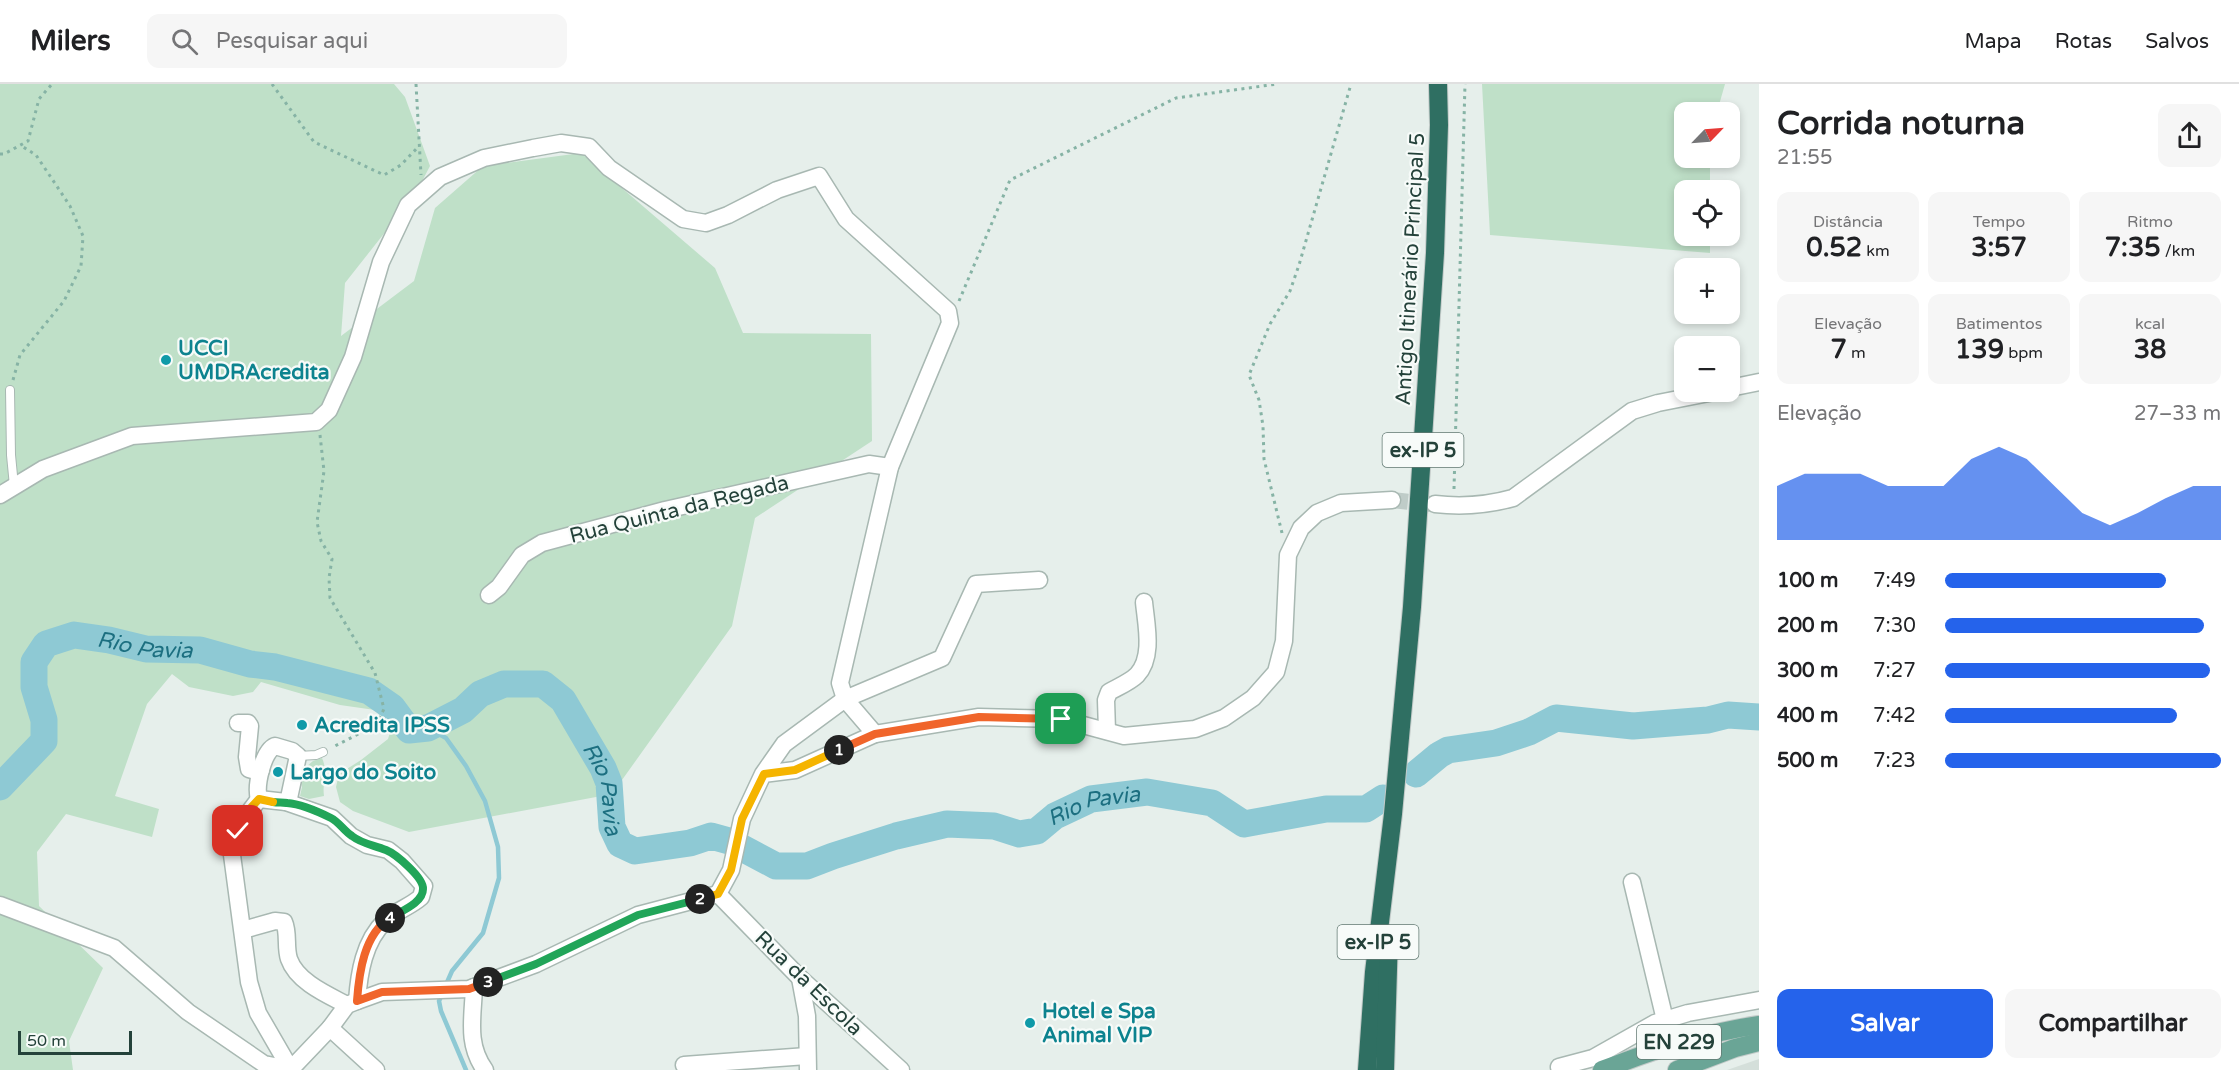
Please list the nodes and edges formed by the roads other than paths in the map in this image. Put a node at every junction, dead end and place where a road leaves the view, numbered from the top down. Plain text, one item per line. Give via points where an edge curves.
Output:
1 (1438, 84) edge
2 (1759, 382) edge
3 (1740, 386) edge
4 (10, 390) road end
5 (1674, 400) edge
6 (890, 467) junction
7 (7, 491) edge
8 (1392, 500) tunnel mouth
9 (1435, 504) tunnel mouth
10 (1039, 580) dead end
11 (489, 596) dead end
12 (1144, 602) dead end
13 (845, 699) junction
14 (238, 723) dead end
15 (1107, 731) junction
16 (875, 734) junction
17 (323, 752) road end
18 (298, 756) junction
19 (261, 770) junction
20 (764, 774) junction
21 (259, 799) junction
22 (286, 802) junction
23 (1393, 814) junction
24 (1632, 882) dead end
25 (718, 894) junction
26 (0, 905) edge
27 (243, 930) junction
28 (800, 978) junction
29 (474, 987) junction
30 (1759, 1000) edge
31 (352, 1003) junction
32 (1665, 1020) junction
33 (1759, 1024) edge
34 (330, 1028) junction
35 (1759, 1042) edge
36 (807, 1063) edge
37 (684, 1065) dead end
38 (1559, 1067) dead end
39 (291, 1070) edge
40 (376, 1070) edge
41 (484, 1070) edge
42 (901, 1070) edge
43 (1367, 1070) edge
44 (1385, 1070) edge
45 (1602, 1070) edge
46 (1677, 1070) edge

1 - 23 highway, Antigo Itinerário Principal 5 / ex-IP 5 via 1435,253 1412,607
2 - 3 street
4 - 7 lane
5 - 9 street via 1632,411 1513,498 1496,503
6 - 7 street via 950,323 948,311 846,219 819,176 777,190 706,223 683,219 609,168 589,147 561,143 484,158 440,177 408,205 381,262 352,357 329,410 316,422 132,436 43,469
6 - 11 street, Rua Quinta da Regada via 869,464 665,510 542,543 522,555
6 - 13 street via 840,683
8 - 15 street via 1341,503 1317,513 1301,528 1288,555 1284,641 1276,672 1253,698 1224,718 1195,729 1124,736
10 - 13 street via 976,584 942,658
12 - 15 street via 1148,640 1143,666 1136,677 1109,692
13 - 16 street
13 - 20 street via 784,744
14 - 19 street via 250,726 248,766 251,771
15 - 16 street via 1061,719 979,717
16 - 20 street via 795,770
17 - 18 lane
18 - 19 street via 271,747
18 - 22 street
19 - 21 street
20 - 25 street via 742,819 731,870
21 - 22 street
21 - 27 street via 243,820 232,855
22 - 31 street via 332,818 351,836 388,850 424,886 421,897 386,920 370,939
23 - 43 highway, Antigo Itinerário Principal 5 / ex-IP 5
23 - 44 highway, Antigo Itinerário Principal 5 / ex-IP 5
24 - 32 street
25 - 28 street, Rua da Escola
25 - 29 street via 638,915 536,964
26 - 39 street via 114,948 188,1012 264,1064
27 - 31 street via 284,922 289,960 299,975 321,991
27 - 39 street via 249,982 258,1013
28 - 36 street via 807,1016
28 - 42 street, Rua da Escola
29 - 31 street via 382,992
29 - 41 street via 472,1045
30 - 32 street via 1688,1012
31 - 34 street
32 - 38 street via 1593,1058
33 - 45 main road, EN 229 via 1673,1044
34 - 39 street
34 - 40 street
35 - 46 main road, EN 229
36 - 37 street

